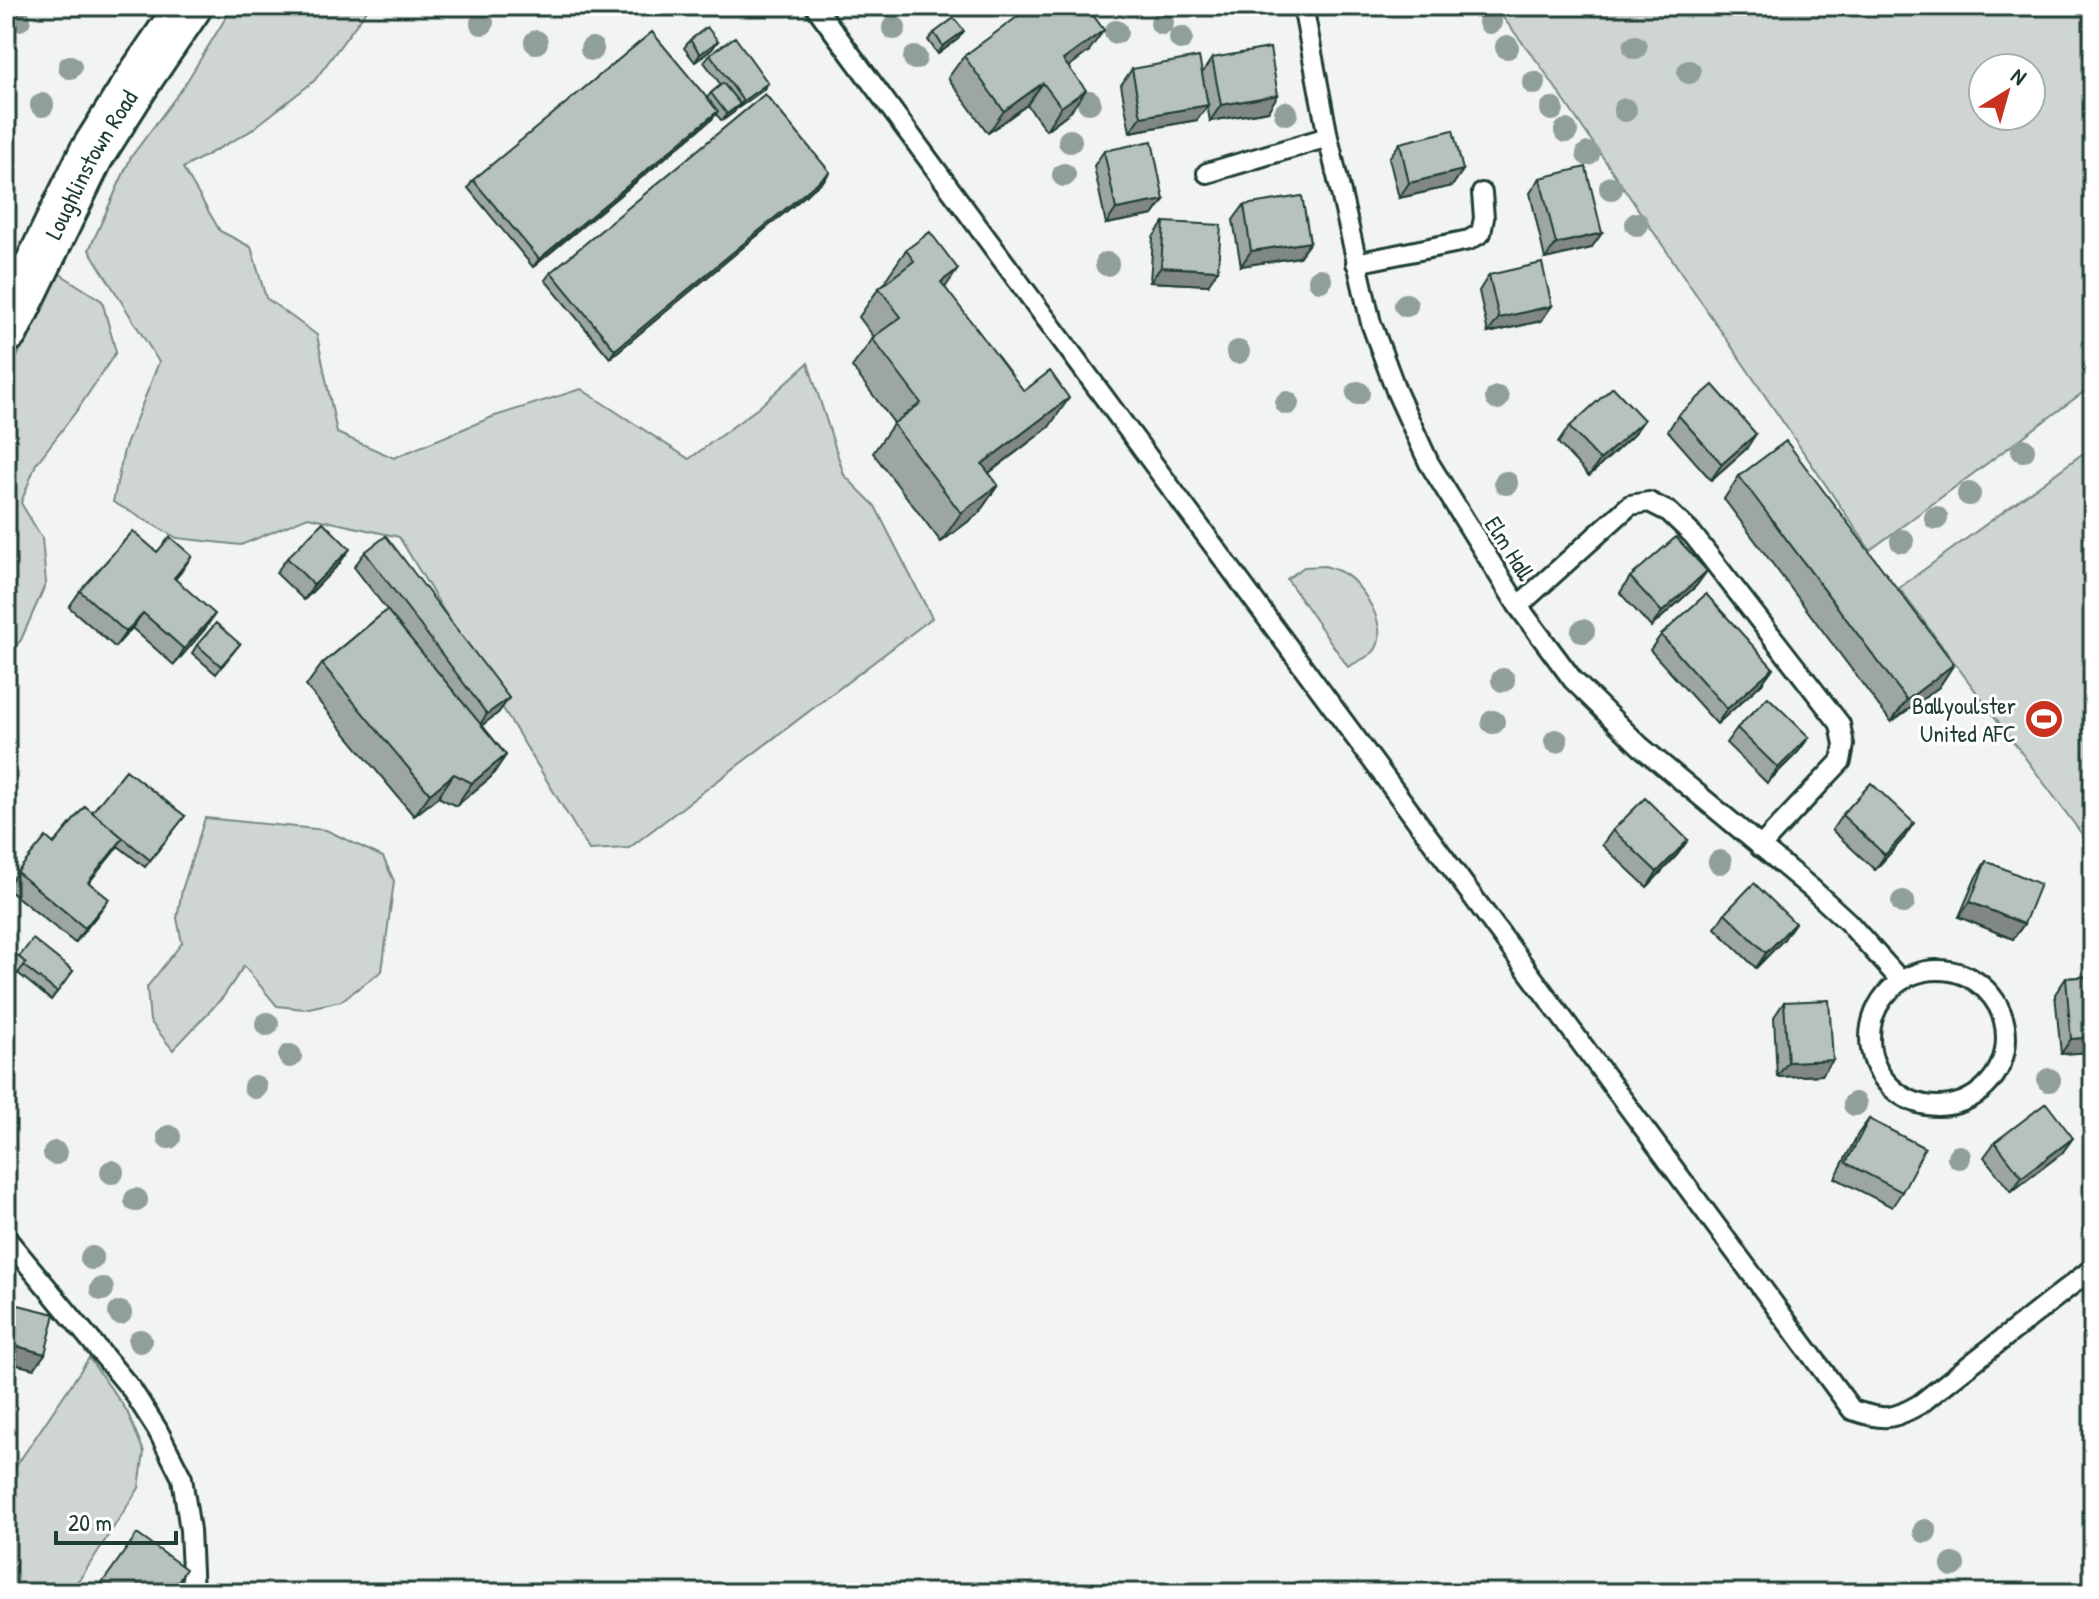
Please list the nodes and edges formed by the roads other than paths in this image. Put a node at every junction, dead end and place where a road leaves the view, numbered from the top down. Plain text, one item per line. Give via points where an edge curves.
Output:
1 (189, 6) edge
2 (815, 6) edge
3 (1303, 6) edge
4 (1328, 137) junction
5 (1207, 173) dead end
6 (1482, 193) dead end
7 (1356, 263) junction
8 (6, 330) edge
9 (1518, 606) junction
10 (1760, 847) junction
11 (1901, 981) junction
12 (6, 1238) edge
13 (2093, 1268) edge
14 (193, 1593) edge

1 - 8 street, Loughlinstown Road via 91,155
2 - 13 lane via 1852,1410 1880,1419 1902,1415
3 - 4 lane, Elm Hall
4 - 5 lane
4 - 7 lane, Elm Hall
6 - 7 lane via 1481,233 1469,240
7 - 9 lane, Elm Hall via 1371,323 1429,463
9 - 10 lane, Elm Hall via 1573,680 1640,746
9 - 10 lane via 1630,505 1649,502 1693,535 1840,724 1841,761
10 - 11 lane, Elm Hall via 1839,914
11 - 11 lane via 1946,970 1968,977 1994,999 2007,1031 2006,1054 1982,1092 1963,1103 1919,1105 1883,1079 1870,1041 1874,1015
12 - 14 lane via 132,1390 157,1429 182,1478

